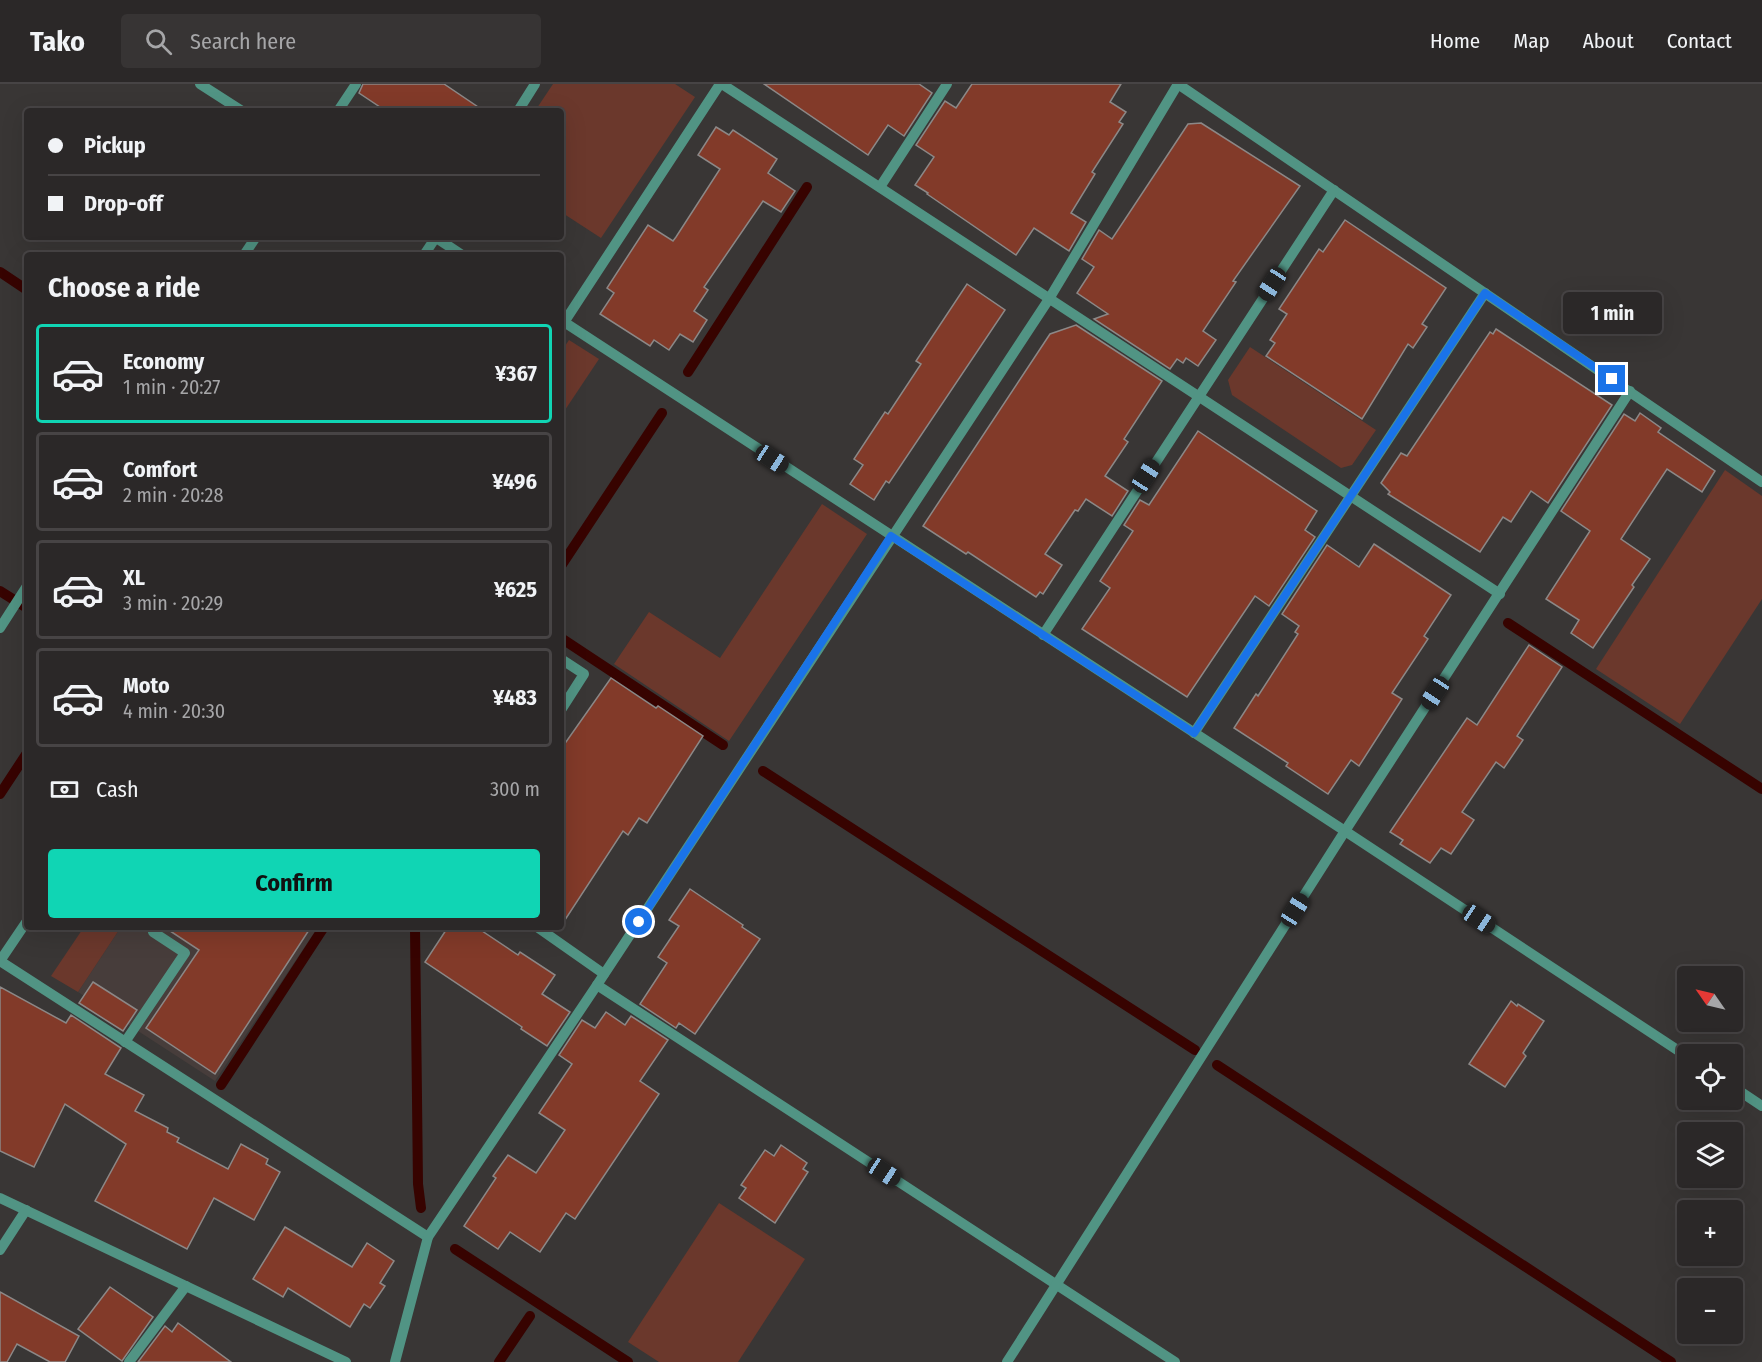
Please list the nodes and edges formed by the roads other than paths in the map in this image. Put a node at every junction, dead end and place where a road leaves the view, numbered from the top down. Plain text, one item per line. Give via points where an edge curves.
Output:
1 (200, 84) edge
2 (356, 84) edge
3 (535, 84) edge
4 (721, 84) edge
5 (946, 84) edge
6 (1178, 84) edge
7 (237, 108) edge
8 (340, 108) edge
9 (520, 108) edge
10 (880, 187) junction
11 (1334, 190) junction
12 (440, 240) edge
13 (458, 252) edge
14 (1485, 293) junction
15 (1049, 298) junction
16 (564, 320) edge
17 (564, 324) edge
18 (1630, 391) junction
19 (1198, 396) junction
20 (1762, 482) edge
21 (1350, 496) junction
22 (891, 536) junction
23 (24, 591) edge
24 (1500, 594) junction
25 (0, 628) edge
26 (1043, 635) junction
27 (564, 661) edge
28 (564, 705) edge
29 (1194, 733) junction
30 (1346, 831) junction
31 (24, 925) edge
32 (154, 930) edge
33 (541, 930) edge
34 (604, 974) junction
35 (597, 985) junction
36 (125, 1042) junction
37 (1677, 1050) edge
38 (1743, 1093) edge
39 (1762, 1106) edge
40 (0, 1198) edge
41 (26, 1210) junction
42 (428, 1237) junction
43 (0, 1250) edge
44 (1057, 1285) junction
45 (186, 1286) junction
46 (129, 1362) edge
47 (346, 1362) edge
48 (395, 1362) edge
49 (1007, 1362) edge
50 (1175, 1362) edge

1 - 7 street
2 - 8 street
3 - 9 street
4 - 10 street
4 - 16 street
5 - 10 street
6 - 11 street
6 - 15 street
10 - 15 street
11 - 14 street
11 - 19 street
12 - 13 street
14 - 18 street
14 - 21 street
15 - 19 street
15 - 22 street
17 - 22 street
18 - 20 street
18 - 24 street
19 - 21 street
19 - 26 street
21 - 24 street
21 - 29 street
22 - 26 street
22 - 34 street
23 - 25 street
24 - 30 street
26 - 29 street
27 - 28 street via 584,674
29 - 30 street
30 - 37 street
30 - 44 street
31 - 36 street via 0,961
32 - 36 street via 185,953
33 - 34 street
34 - 35 street
35 - 42 street
35 - 44 street
36 - 42 street
38 - 39 street
40 - 41 street
41 - 43 street
41 - 45 street
42 - 48 street
44 - 49 street
44 - 50 street
45 - 46 street
45 - 47 street

